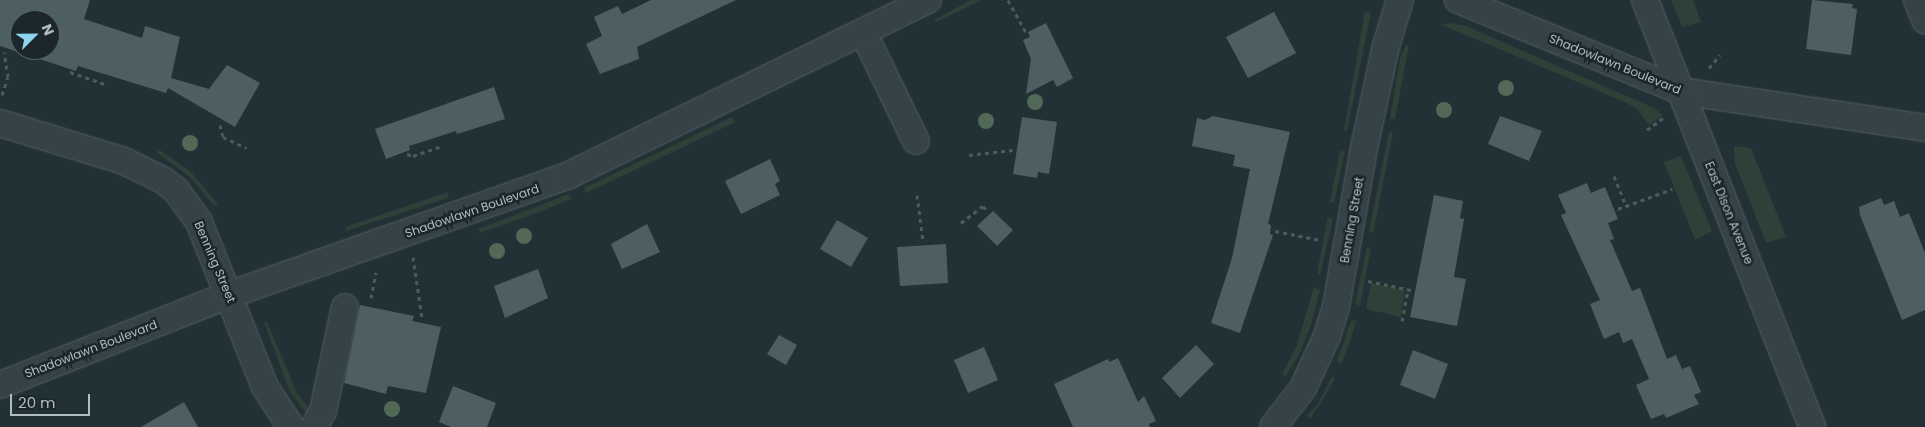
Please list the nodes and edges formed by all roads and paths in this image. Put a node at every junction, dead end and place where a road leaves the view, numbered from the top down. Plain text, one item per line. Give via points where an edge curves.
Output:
1 (928, 0) edge
2 (1008, 0) edge
3 (1400, 0) edge
4 (1458, 0) edge
5 (1645, 0) edge
6 (1917, 0) edge
7 (1925, 20) edge
8 (863, 32) junction
9 (1026, 32) dead end
10 (4, 52) dead end
11 (1720, 55) dead end
12 (1706, 71) dead end
13 (70, 72) dead end
14 (104, 84) dead end
15 (1681, 91) junction
16 (2, 94) dead end
17 (1664, 117) dead end
18 (0, 123) edge
19 (220, 125) dead end
20 (1925, 128) edge
21 (1647, 130) dead end
22 (916, 141) dead end
23 (439, 147) dead end
24 (247, 148) dead end
25 (1014, 150) dead end
26 (407, 154) dead end
27 (969, 155) dead end
28 (1614, 176) dead end
29 (1672, 189) dead end
30 (917, 195) dead end
31 (1626, 206) junction
32 (1618, 209) dead end
33 (987, 211) dead end
34 (961, 223) dead end
35 (1275, 231) dead end
36 (1320, 240) dead end
37 (923, 241) dead end
38 (412, 252) dead end
39 (376, 272) dead end
40 (1368, 281) dead end
41 (229, 295) junction
42 (357, 305) joint
43 (422, 318) dead end
44 (1402, 321) dead end
45 (0, 385) edge
46 (291, 427) edge
47 (314, 427) edge
48 (1273, 427) edge
49 (1812, 427) edge

1 - 8 street, Shadowlawn Boulevard
2 - 9 path
3 - 48 street, Benning Street via 1380,73 1334,315 1303,388
4 - 15 street, Shadowlawn Boulevard
5 - 15 street, East Dison Avenue
6 - 7 street
8 - 22 street
8 - 41 street, Shadowlawn Boulevard via 569,175
10 - 16 path via 8,77
11 - 12 path
13 - 14 path
15 - 20 street, Shadowlawn Boulevard
15 - 49 street, East Dison Avenue
17 - 21 path
18 - 41 street, Benning Street via 124,161 163,180 176,190 199,222
19 - 24 path via 223,138
23 - 26 path via 413,156
25 - 27 path
28 - 31 path
29 - 31 path
30 - 37 path
31 - 32 path
33 - 34 path via 983,206
35 - 36 path
38 - 43 path
39 - 42 path
40 - 44 path via 1409,290
41 - 45 street, Shadowlawn Boulevard
41 - 46 street, Benning Street via 265,387
42 - 47 street via 323,411

